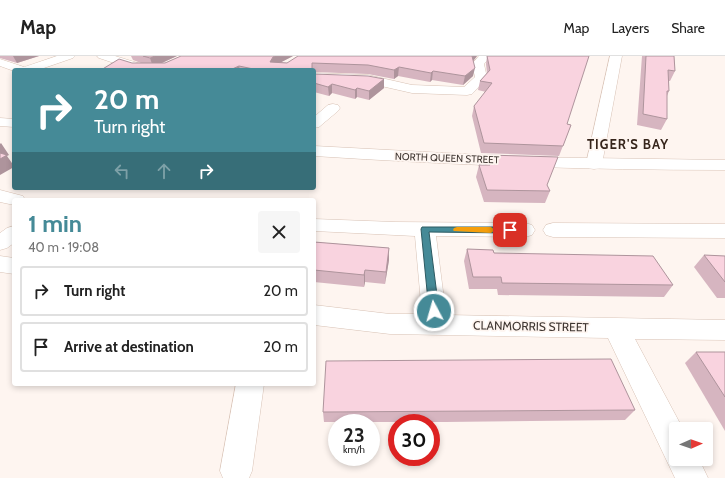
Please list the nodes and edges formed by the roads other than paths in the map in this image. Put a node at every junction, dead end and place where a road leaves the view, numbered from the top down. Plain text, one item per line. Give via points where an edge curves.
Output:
1 (69, 56) edge
2 (103, 56) edge
3 (485, 56) edge
4 (616, 56) edge
5 (0, 62) edge
6 (16, 68) edge
7 (32, 68) edge
8 (141, 68) edge
9 (316, 77) edge
10 (333, 108) dead end
11 (0, 122) edge
12 (316, 122) edge
13 (12, 123) edge
14 (316, 151) edge
15 (594, 164) junction
16 (725, 165) edge
17 (0, 196) edge
18 (12, 199) edge
19 (316, 225) edge
20 (425, 229) junction
21 (525, 230) dead end
22 (553, 230) dead end
23 (725, 231) edge
24 (12, 234) edge
25 (0, 243) edge
26 (0, 264) edge
27 (12, 266) edge
28 (316, 315) edge
29 (435, 325) junction
30 (616, 328) junction
31 (725, 330) edge
32 (250, 386) edge
33 (669, 433) edge
34 (686, 466) edge
35 (236, 472) dead end
36 (692, 478) edge

1 - 7 street
2 - 8 street
3 - 9 street via 478,64 481,78 467,91 412,89 368,79
4 - 15 street
5 - 6 street
10 - 12 street
11 - 13 street
14 - 15 street, NORTH QUEEN STREET
15 - 16 street, NORTH QUEEN STREET
17 - 18 street
19 - 20 street
20 - 21 street
20 - 29 street
22 - 23 street
24 - 25 street
26 - 27 street
28 - 29 street, CLANMORRIS STREET via 390,324
29 - 30 street, CLANMORRIS STREET
30 - 31 street, CLANMORRIS STREET
30 - 33 street
32 - 35 street
34 - 36 street

